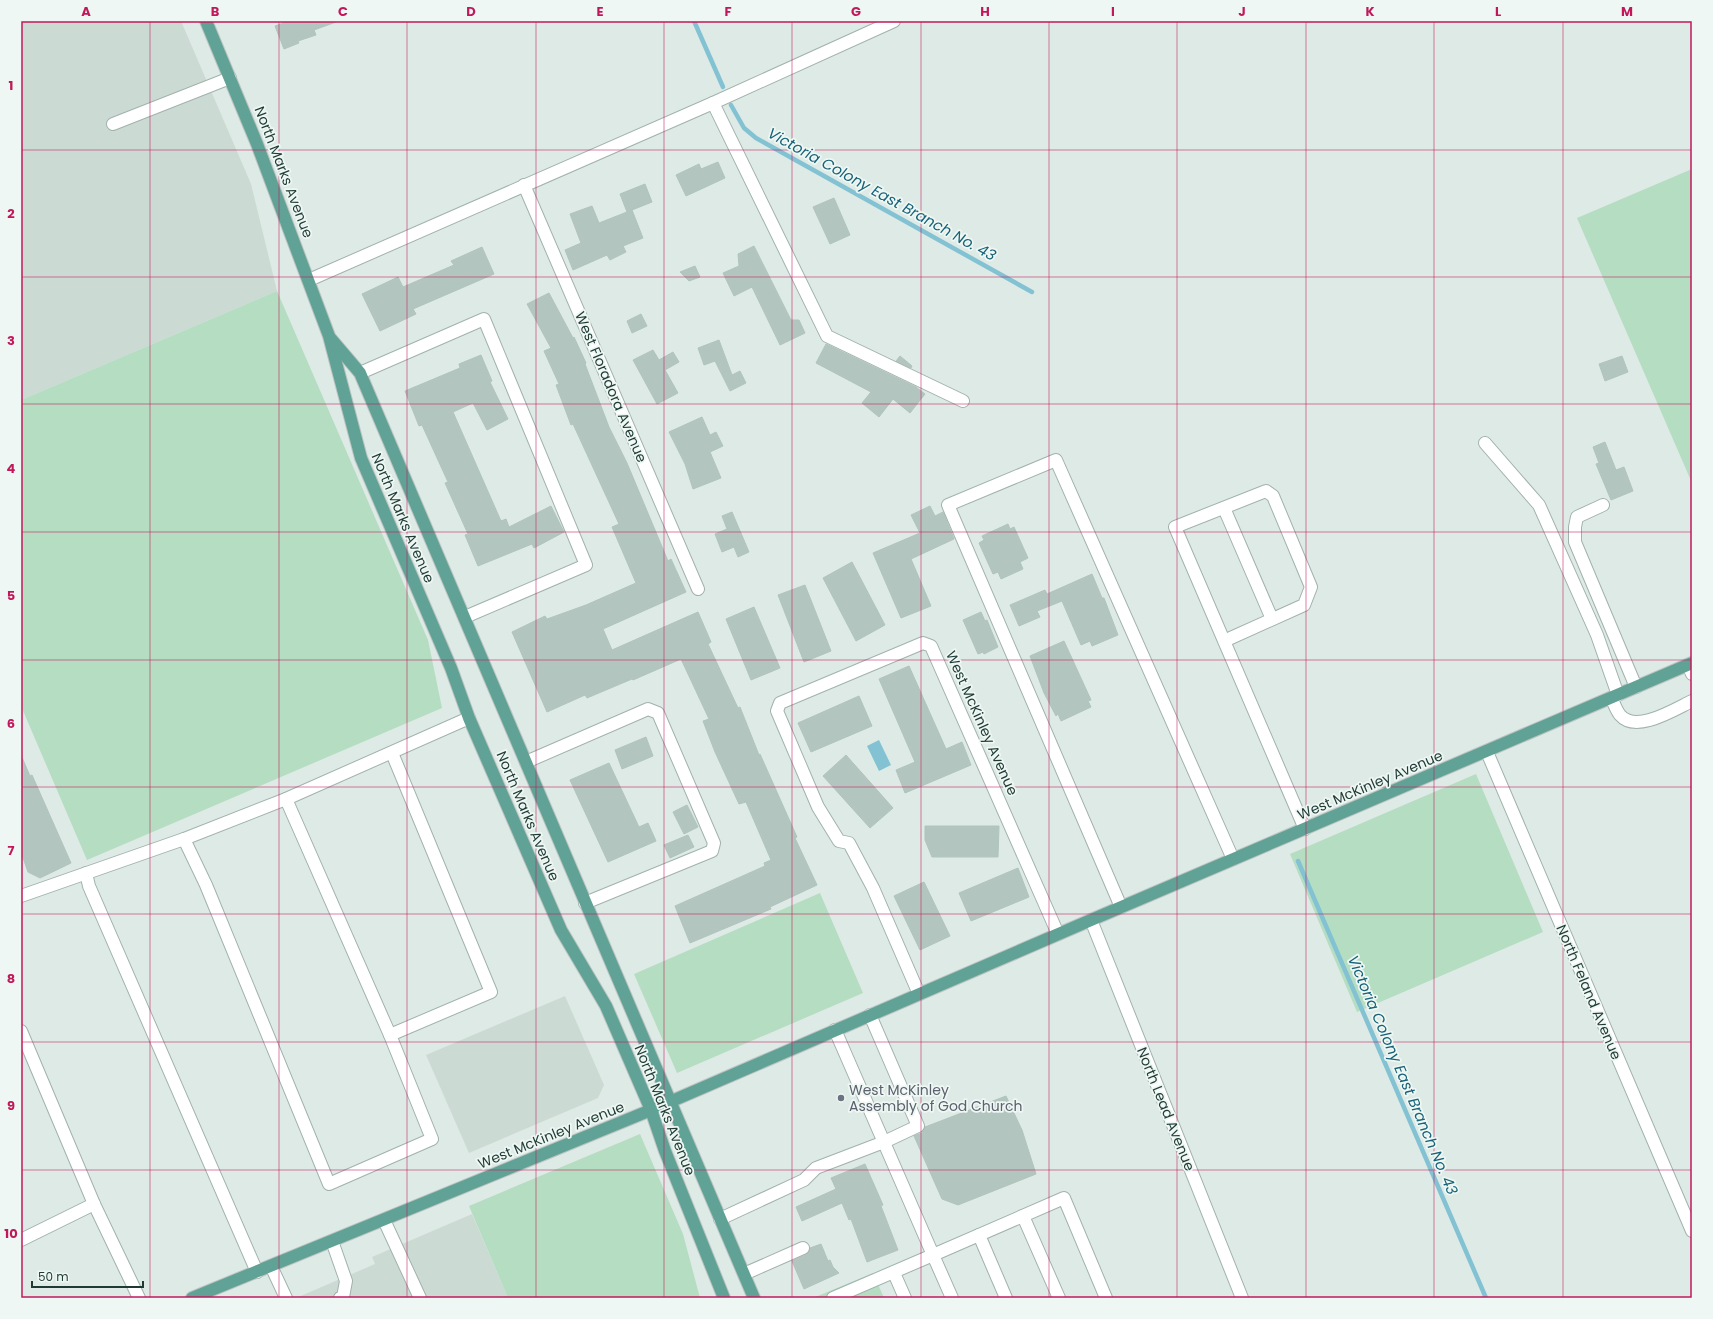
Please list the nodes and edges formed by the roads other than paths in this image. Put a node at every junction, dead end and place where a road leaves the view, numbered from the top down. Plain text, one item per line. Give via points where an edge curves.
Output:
1 (206, 21) edge
2 (894, 21) edge
3 (870, 26) edge
4 (230, 78) junction
5 (713, 103) junction
6 (113, 124) dead end
7 (524, 185) junction
8 (309, 280) junction
9 (329, 336) junction
10 (360, 373) junction
11 (963, 401) dead end
12 (1485, 443) dead end
13 (1603, 506) dead end
14 (1224, 508) junction
15 (698, 589) dead end
16 (465, 617) junction
17 (1272, 618) junction
18 (1224, 641) junction
19 (1691, 667) edge
20 (1636, 687) junction
21 (1615, 696) junction
22 (1692, 701) edge
23 (469, 718) junction
24 (1487, 752) junction
25 (392, 753) junction
26 (526, 762) junction
27 (286, 799) junction
28 (1305, 829) junction
29 (184, 839) junction
30 (1233, 860) junction
31 (86, 873) junction
32 (22, 894) edge
33 (586, 903) junction
34 (1121, 906) junction
35 (1091, 920) junction
36 (1058, 934) junction
37 (919, 994) junction
38 (870, 1016) junction
39 (836, 1030) junction
40 (21, 1031) edge
41 (390, 1035) junction
42 (670, 1102) junction
43 (651, 1110) junction
44 (884, 1142) junction
45 (94, 1204) junction
46 (1023, 1216) junction
47 (720, 1219) junction
48 (384, 1220) junction
49 (1692, 1231) edge
50 (979, 1235) junction
51 (21, 1240) edge
52 (332, 1241) junction
53 (802, 1248) dead end
54 (933, 1255) junction
55 (271, 1266) junction
56 (257, 1272) junction
57 (894, 1273) junction
58 (744, 1274) junction
59 (139, 1298) edge
60 (192, 1298) edge
61 (286, 1298) edge
62 (340, 1298) edge
63 (420, 1298) edge
64 (724, 1298) edge
65 (754, 1298) edge
66 (833, 1298) edge
67 (905, 1298) edge
68 (952, 1298) edge
69 (1006, 1298) edge
70 (1059, 1298) edge
71 (1106, 1298) edge
72 (1242, 1298) edge

1 - 4 main road, North Marks Avenue
2 - 3 street
3 - 5 street
4 - 6 street
4 - 8 main road, North Marks Avenue via 258,144
5 - 7 street
5 - 11 street via 827,336
7 - 8 street
7 - 15 street, West Floradora Avenue
8 - 9 main road, North Marks Avenue
9 - 10 main road, North Marks Avenue
9 - 23 main road, North Marks Avenue via 361,458 451,668
10 - 16 main road, North Marks Avenue
10 - 16 street via 484,319 586,565
12 - 21 street via 1539,505 1597,635
13 - 20 street via 1577,517 1574,527 1575,542
14 - 17 street
14 - 17 street via 1266,491 1273,496 1311,587 1304,605
14 - 18 street via 1175,527
16 - 26 main road, North Marks Avenue
17 - 18 street
18 - 28 street
19 - 20 main road, West McKinley Avenue
20 - 21 main road, West McKinley Avenue
21 - 22 street via 1621,715 1632,722 1646,722
21 - 24 main road, West McKinley Avenue
23 - 25 street
23 - 43 main road, North Marks Avenue via 561,930 606,1006
24 - 28 main road, West McKinley Avenue
24 - 49 street, North Feland Avenue
25 - 27 street
25 - 41 street via 491,992
26 - 33 main road, North Marks Avenue
26 - 33 street, North Marks Avenue via 648,709 658,714 714,844 712,851
27 - 29 street
27 - 41 street
28 - 30 main road, West McKinley Avenue
29 - 31 street
29 - 41 street via 206,885 329,1184 432,1139
30 - 34 main road, West McKinley Avenue
30 - 34 street via 1056,460 948,505
31 - 32 street
31 - 56 street via 89,886
33 - 42 main road, North Marks Avenue
34 - 35 main road, West McKinley Avenue
35 - 36 main road, West McKinley Avenue
35 - 72 street, North Lead Avenue
36 - 37 main road, West McKinley Avenue
36 - 37 street, West McKinley Avenue via 932,646 923,643 780,703 777,712 818,807 839,841 849,843 873,888
37 - 38 main road, West McKinley Avenue
38 - 39 main road, West McKinley Avenue
38 - 44 street via 918,1126
39 - 42 main road, West McKinley Avenue
39 - 44 street
40 - 45 street
42 - 43 main road, West McKinley Avenue
42 - 47 main road, North Marks Avenue
43 - 48 main road, West McKinley Avenue
43 - 64 main road, North Marks Avenue
44 - 47 street via 816,1168 804,1180
44 - 54 street
45 - 51 street
45 - 59 street
46 - 50 street
46 - 70 street
46 - 71 street via 1064,1198
47 - 58 main road, North Marks Avenue
48 - 52 main road, West McKinley Avenue
48 - 63 street
50 - 54 street
50 - 69 street
52 - 55 main road, West McKinley Avenue
52 - 62 street via 346,1281 343,1296
53 - 58 street
54 - 57 street
54 - 68 street
55 - 56 main road, West McKinley Avenue
55 - 61 street
56 - 60 main road, West McKinley Avenue
57 - 66 street
57 - 67 street
58 - 65 main road, North Marks Avenue

